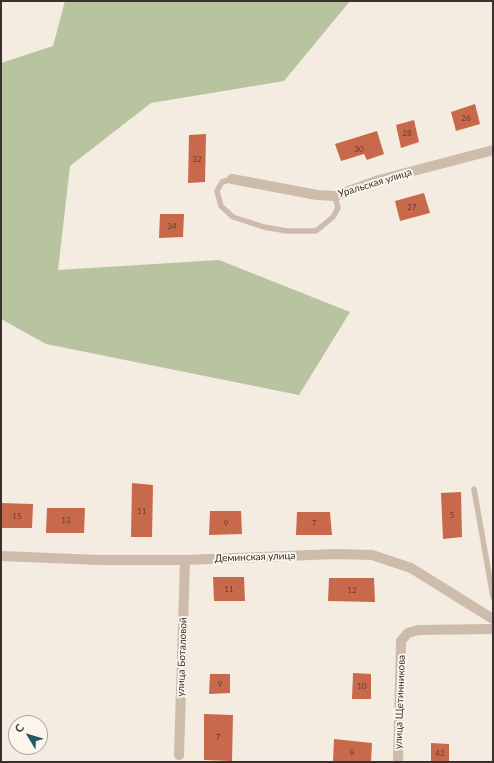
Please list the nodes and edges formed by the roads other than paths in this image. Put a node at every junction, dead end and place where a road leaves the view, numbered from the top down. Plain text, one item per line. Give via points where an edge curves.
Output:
1 (493, 150) edge
2 (232, 179) joint
3 (335, 196) junction
4 (474, 489) dead end
5 (1, 556) edge
6 (185, 560) junction
7 (493, 597) edge
8 (493, 619) edge
9 (493, 629) edge
10 (179, 755) dead end
11 (398, 762) edge

1 - 3 street, Уральская улица via 379,180
2 - 3 street, Уральская улица
2 - 3 lane via 222,182 217,191 221,206 233,218 264,228 316,231 338,208
4 - 7 lane
5 - 6 street, Деминская улица
6 - 8 street, Деминская улица via 372,555 411,568
6 - 10 street, улица Боталовой
9 - 11 street, улица Щетинникова via 418,630 408,633 402,642

